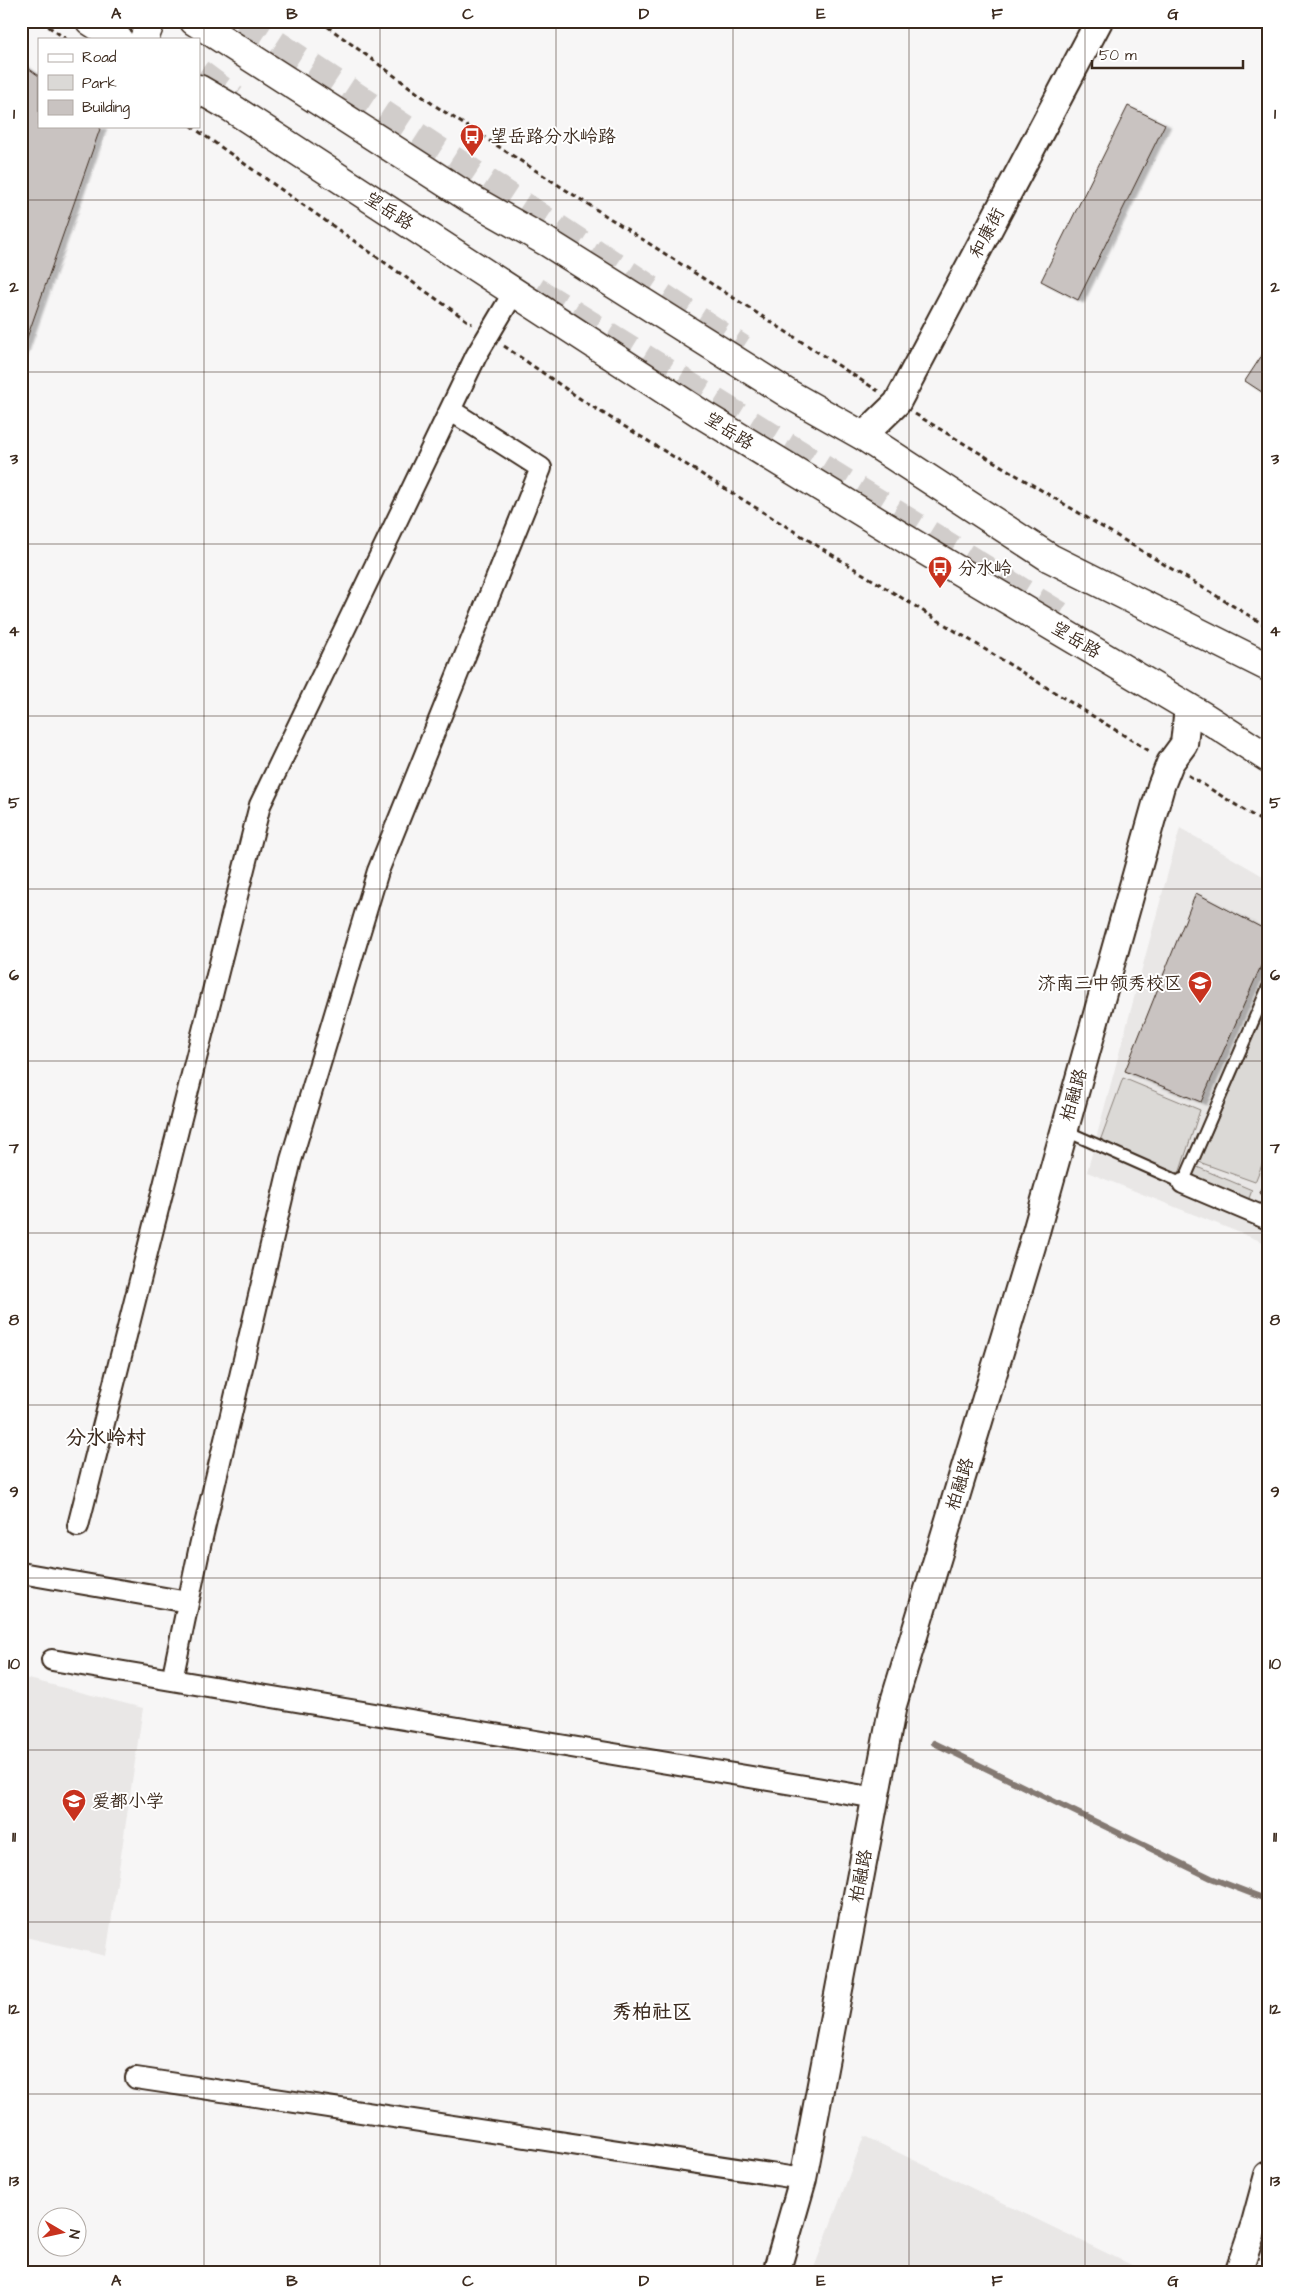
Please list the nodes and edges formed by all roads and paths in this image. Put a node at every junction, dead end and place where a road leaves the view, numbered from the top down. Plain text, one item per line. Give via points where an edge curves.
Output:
1 (41, 21) edge
2 (90, 21) edge
3 (152, 21) edge
4 (320, 21) edge
5 (1099, 21) edge
6 (202, 28) edge
7 (65, 38) edge
8 (116, 38) edge
9 (144, 38) edge
10 (200, 91) edge
11 (194, 128) edge
12 (514, 292) junction
13 (489, 336) junction
14 (897, 403) junction
15 (450, 410) junction
16 (863, 436) junction
17 (1268, 627) edge
18 (1268, 667) edge
19 (1188, 706) junction
20 (1268, 758) edge
21 (1170, 764) junction
22 (1268, 825) edge
23 (1268, 987) edge
24 (1064, 1131) junction
25 (1183, 1183) junction
26 (1268, 1219) edge
27 (78, 1526) dead end
28 (21, 1573) edge
29 (188, 1602) junction
30 (52, 1660) dead end
31 (172, 1680) junction
32 (876, 1798) junction
33 (136, 2078) dead end
34 (1268, 2175) edge
35 (803, 2179) junction
36 (776, 2273) edge
37 (1238, 2273) edge

1 - 7 path
2 - 8 main road
3 - 9 main road
4 - 14 path via 434,105
5 - 14 street, 和康街
6 - 16 main road via 471,199 547,242 787,393
10 - 12 main road, 望岳路
11 - 13 path
12 - 13 street
12 - 19 main road, 望岳路 via 703,415
13 - 15 street
13 - 21 path via 585,402
14 - 16 street, 和康街
14 - 17 path
15 - 27 street via 260,805
15 - 29 street via 541,468 378,871 291,1160
16 - 18 main road via 1050,558
19 - 20 main road, 望岳路
19 - 21 street, 柏融路 via 1184,744
21 - 22 path
21 - 24 street, 柏融路 via 1161,786
23 - 25 lane
24 - 25 lane
24 - 32 street, 柏融路 via 1030,1255 893,1705
25 - 26 street
28 - 29 street
29 - 31 street
30 - 31 street
31 - 32 street
32 - 35 street, 柏融路
33 - 35 street
34 - 37 street
35 - 36 street, 柏融路

